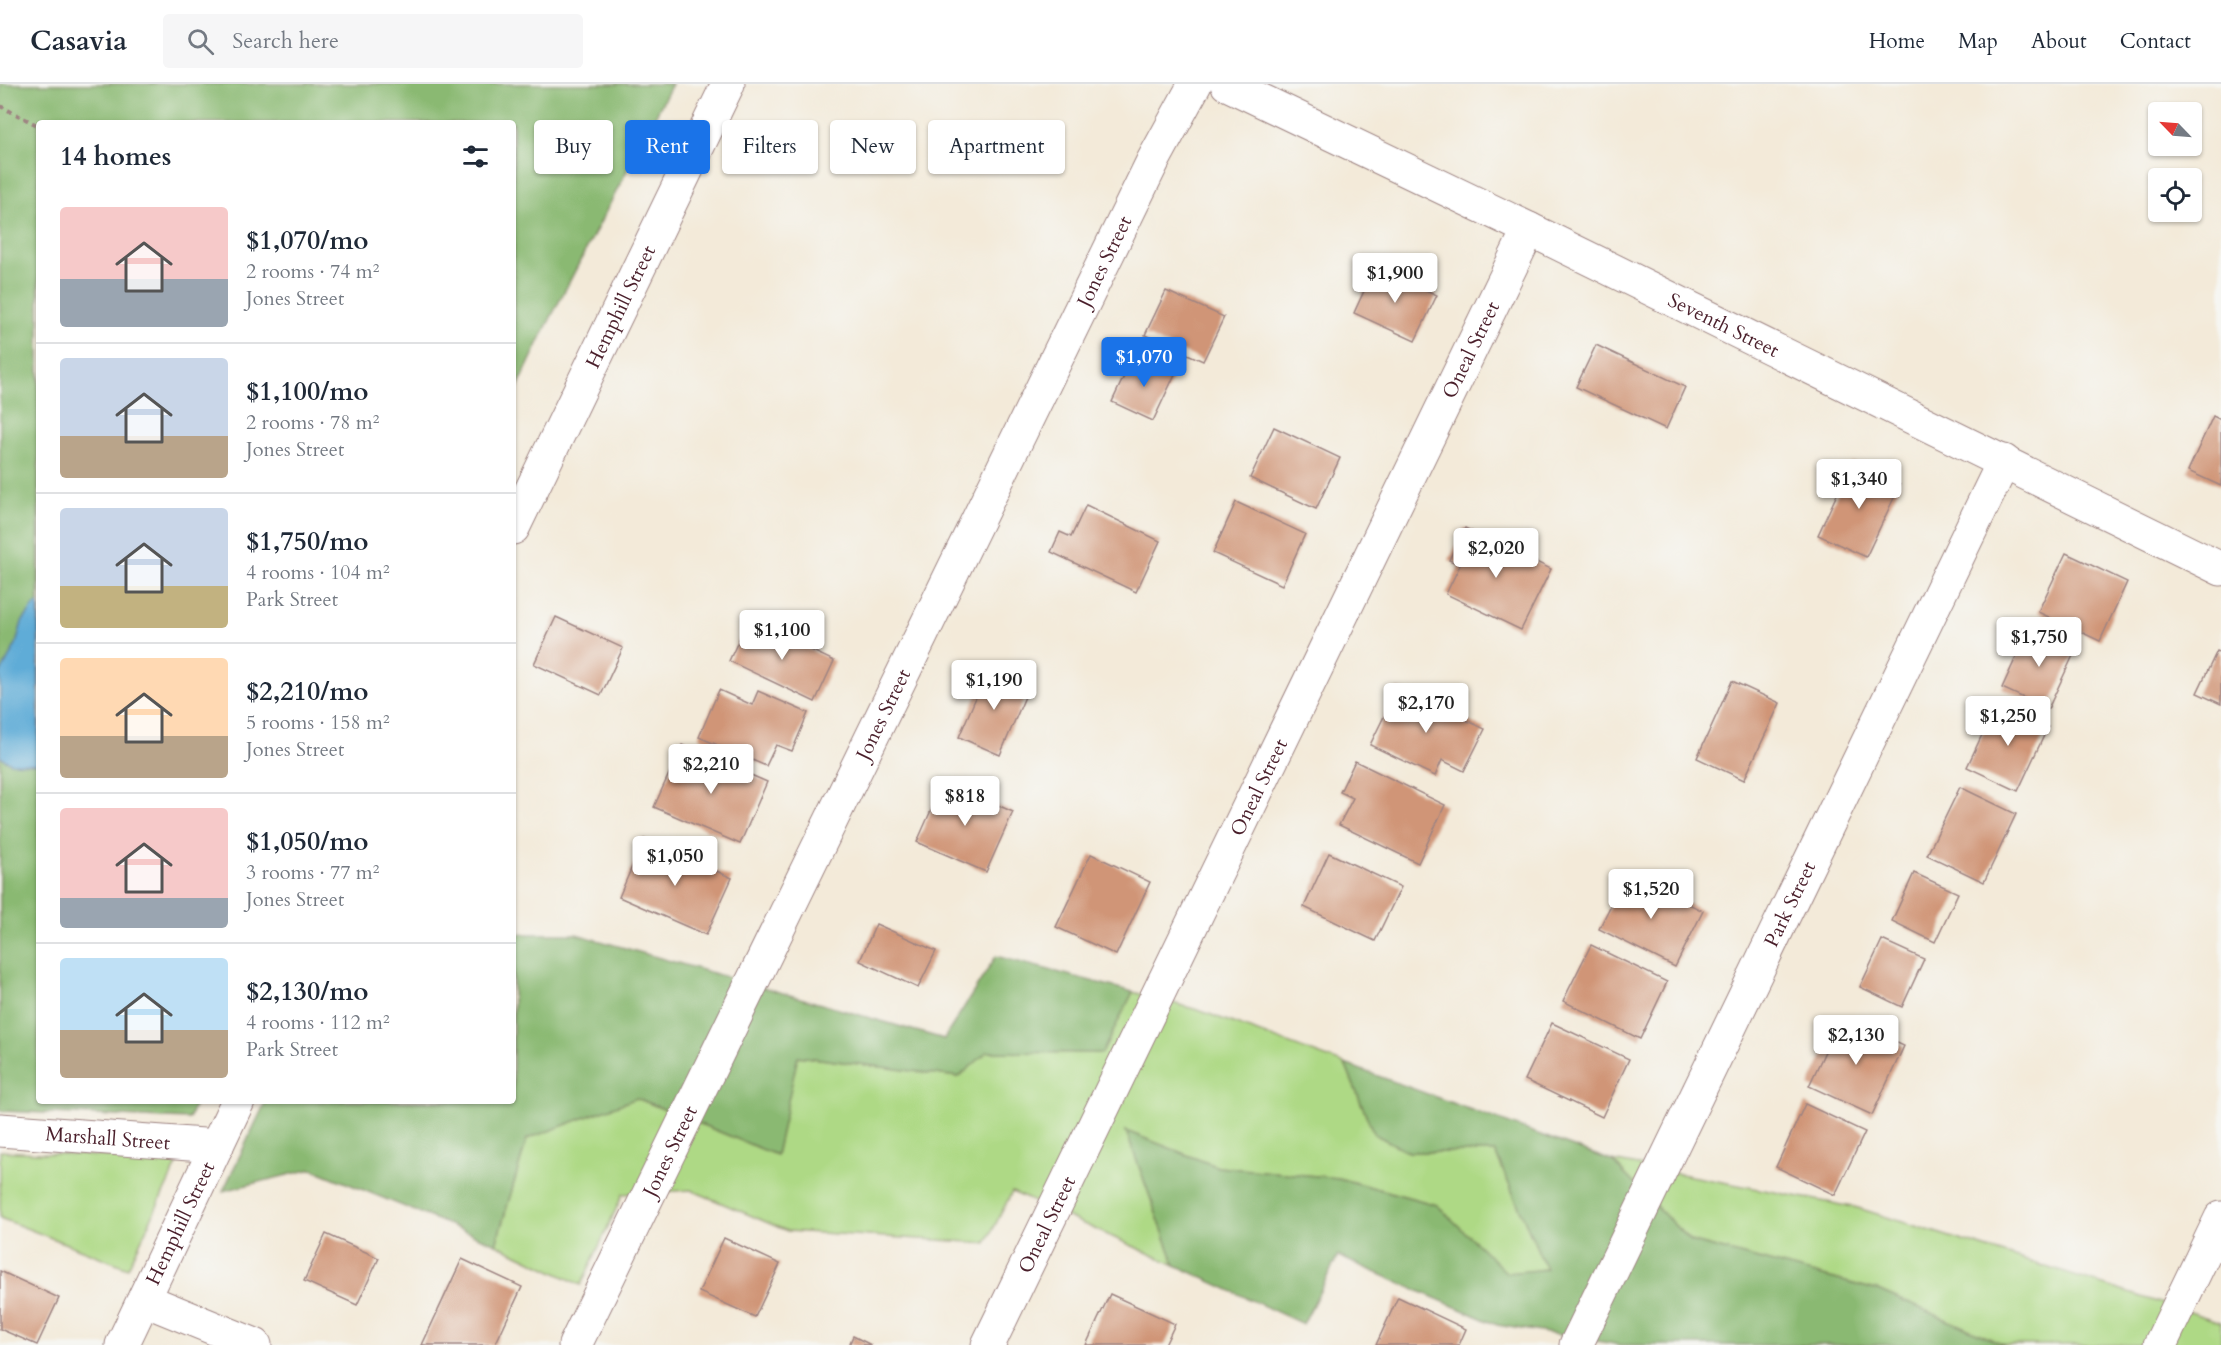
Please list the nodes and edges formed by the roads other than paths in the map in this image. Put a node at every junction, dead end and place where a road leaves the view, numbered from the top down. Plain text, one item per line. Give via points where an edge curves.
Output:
1 (728, 84) edge
2 (1195, 84) edge
3 (1227, 84) edge
4 (1529, 229) junction
5 (2004, 461) junction
6 (516, 522) edge
7 (2221, 569) edge
8 (237, 1104) edge
9 (0, 1130) edge
10 (217, 1146) junction
11 (2221, 1218) edge
12 (145, 1300) junction
13 (122, 1345) edge
14 (255, 1345) edge
15 (575, 1345) edge
16 (988, 1345) edge
17 (1576, 1345) edge
18 (2160, 1345) edge

1 - 6 street, Hemphill Street
2 - 15 street, Jones Street via 1148,171
3 - 4 street, Seventh Street
4 - 5 street, Seventh Street
4 - 16 street, Oneal Street
5 - 7 street, Seventh Street
5 - 17 street, Park Street
8 - 10 street, Hemphill Street
9 - 10 street, Marshall Street
10 - 12 street, Hemphill Street
11 - 18 street
12 - 13 street, Hemphill Street
12 - 14 street

